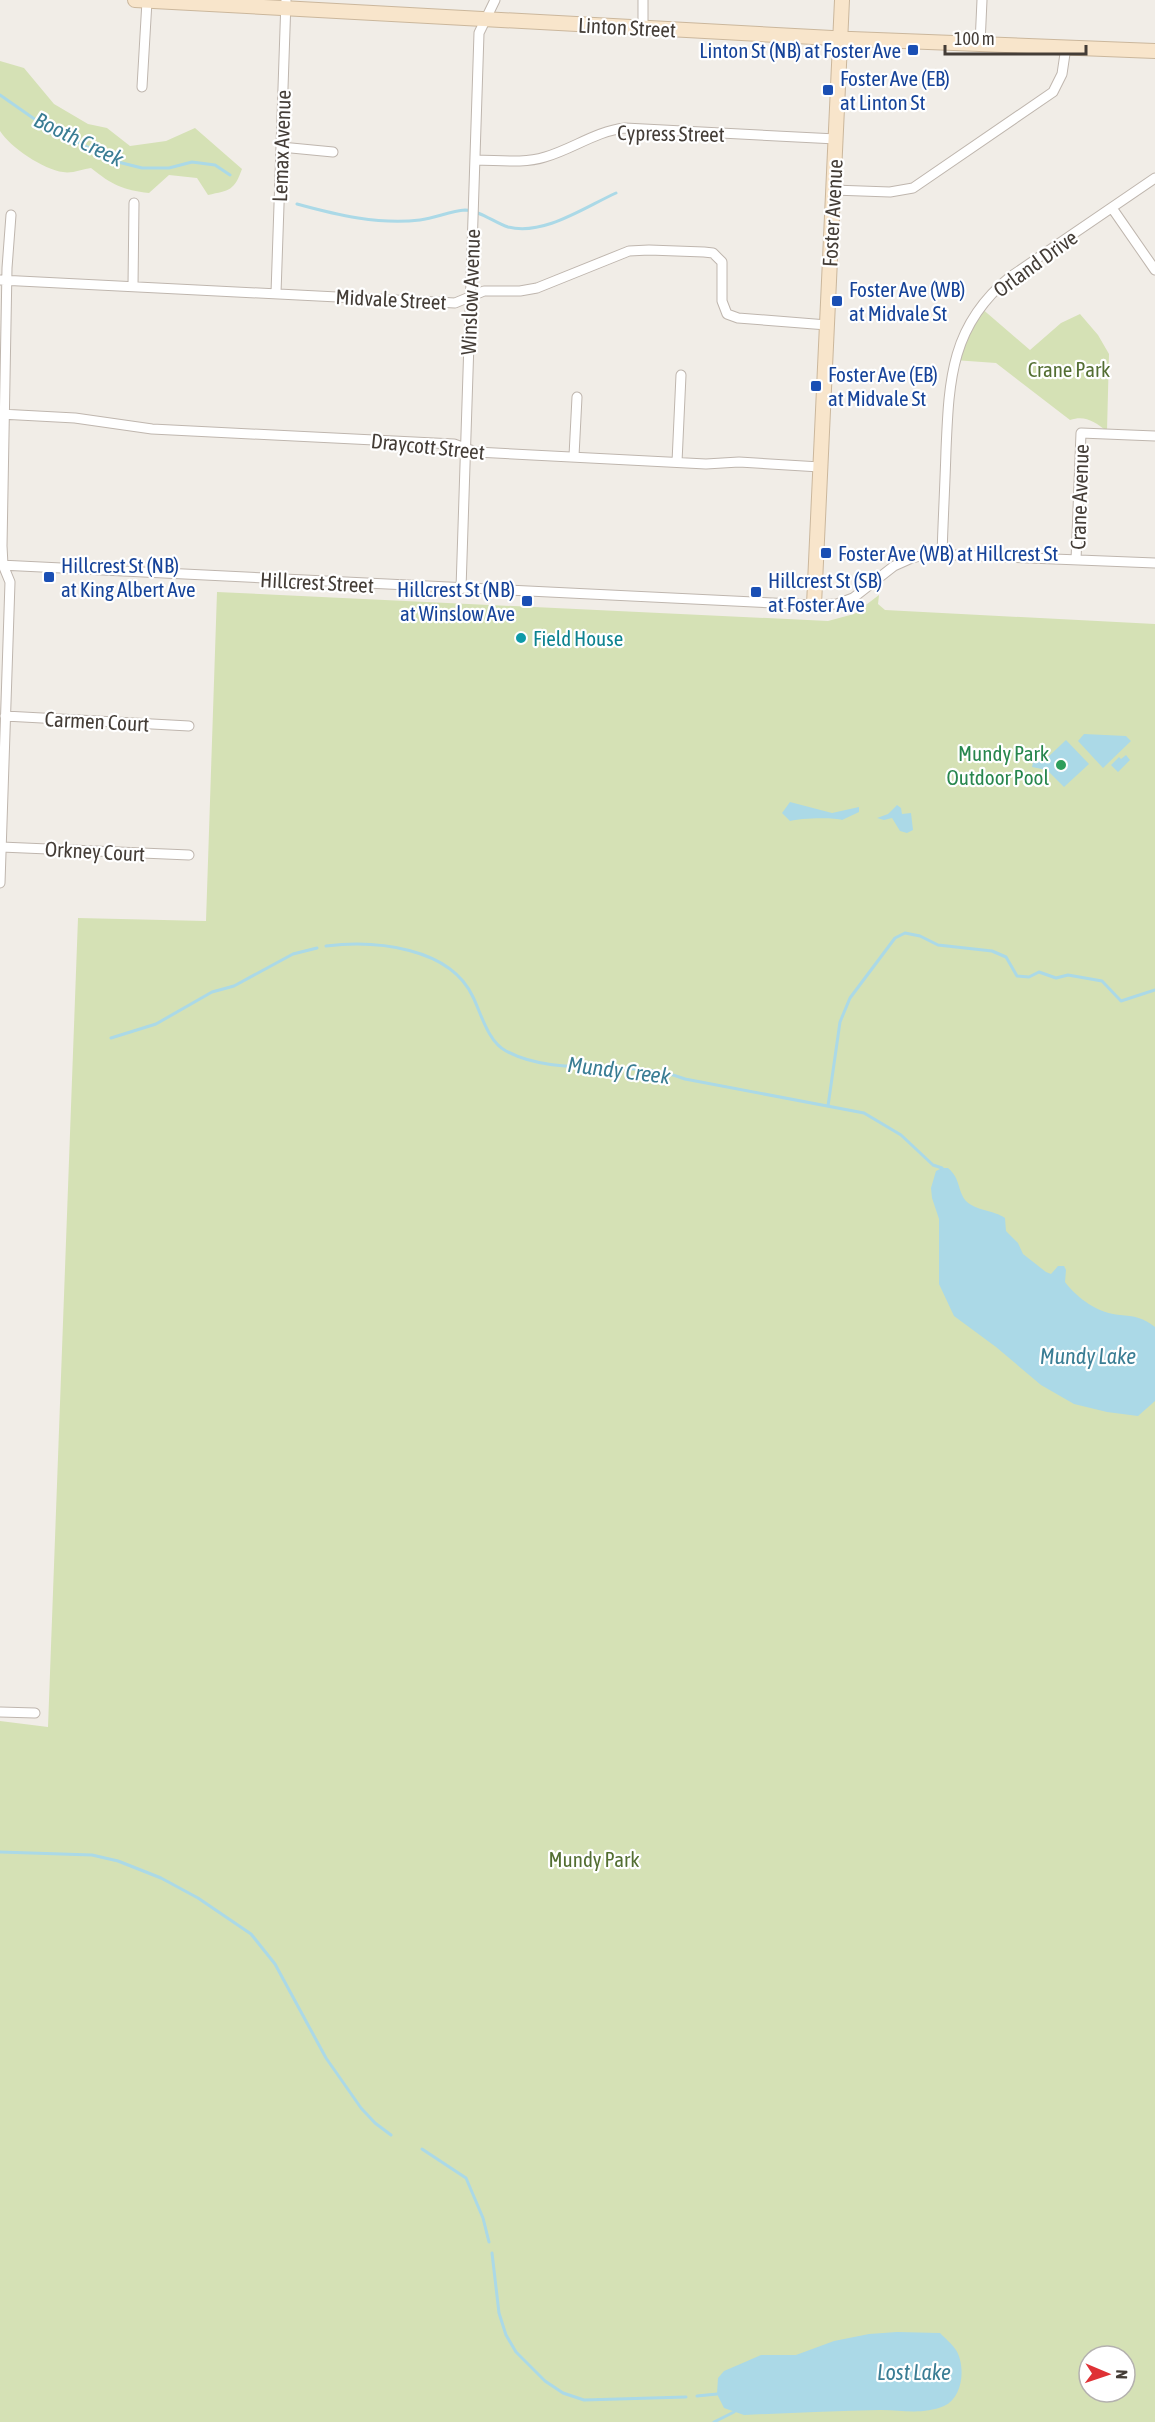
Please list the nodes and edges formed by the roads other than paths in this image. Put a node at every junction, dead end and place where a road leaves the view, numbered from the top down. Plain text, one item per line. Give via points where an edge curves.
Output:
1 (135, 0) edge
2 (495, 0) edge
3 (643, 0) edge
4 (842, 0) edge
5 (982, 0) edge
6 (147, 1) edge
7 (286, 4) edge
8 (487, 19) junction
9 (643, 27) junction
10 (840, 38) junction
11 (980, 44) junction
12 (1066, 47) junction
13 (1155, 51) edge
14 (142, 87) dead end
15 (836, 139) junction
16 (281, 147) junction
17 (333, 152) dead end
18 (475, 160) junction
19 (1155, 178) edge
20 (833, 190) junction
21 (134, 203) dead end
22 (1112, 208) junction
23 (11, 215) dead end
24 (1155, 270) edge
25 (3, 280) edge
26 (133, 286) junction
27 (276, 293) junction
28 (470, 297) junction
29 (827, 325) junction
30 (681, 375) dead end
31 (577, 397) dead end
32 (2, 414) edge
33 (1155, 436) edge
34 (465, 448) junction
35 (574, 456) junction
36 (677, 462) junction
37 (820, 466) junction
38 (942, 555) junction
39 (1076, 560) junction
40 (1155, 563) edge
41 (2, 565) edge
42 (461, 589) junction
43 (814, 605) junction
44 (5, 716) junction
45 (189, 726) dead end
46 (1, 847) edge
47 (189, 855) dead end
48 (0, 883) edge
49 (0, 1712) edge
50 (35, 1713) dead end

1 - 6 street, Linton Street
2 - 8 street, Winslow Avenue
3 - 9 street
4 - 10 street, Foster Avenue
5 - 11 street
6 - 7 street, Linton Street
6 - 14 street
7 - 8 street, Linton Street
7 - 16 street, Lemax Avenue
8 - 9 street, Linton Street
8 - 18 street, Winslow Avenue via 479,33
9 - 10 street, Linton Street
10 - 11 street, Linton Street
10 - 15 street, Foster Avenue
11 - 12 street, Linton Street
12 - 13 street, Linton Street
12 - 20 street via 1062,74 1053,92 923,183 898,192
15 - 18 street, Cypress Street via 624,128 598,134 534,160
15 - 20 street, Foster Avenue
16 - 17 street
16 - 27 street, Lemax Avenue
18 - 28 street, Winslow Avenue
19 - 22 street, Orland Drive
20 - 29 street, Foster Avenue
21 - 26 street
22 - 24 street
22 - 38 street, Orland Drive via 1004,281 967,327 954,360 948,396
23 - 25 street
25 - 26 street, Midvale Street
25 - 32 street
26 - 27 street, Midvale Street
27 - 28 street, Midvale Street via 455,303
28 - 29 street, Midvale Street via 484,291 537,288 629,252 704,252 712,253 722,262 722,301 727,314
28 - 34 street, Winslow Avenue
29 - 37 street, Foster Avenue
30 - 36 street
31 - 35 street
32 - 34 street, Draycott Street via 75,418 143,429 454,444
32 - 41 street
33 - 39 street, Crane Avenue via 1081,433
34 - 35 street, Draycott Street via 476,452
34 - 42 street, Winslow Avenue
35 - 36 street, Draycott Street
36 - 37 street, Draycott Street
37 - 43 street, Foster Avenue
38 - 39 street, Hillcrest Street
38 - 43 street, Hillcrest Street via 922,555 903,561 853,598 837,604
39 - 40 street, Hillcrest Street
41 - 42 street, Hillcrest Street
41 - 44 street via 10,582
42 - 43 street, Hillcrest Street
44 - 45 street, Carmen Court
44 - 46 street
46 - 47 street, Orkney Court
46 - 48 street
49 - 50 street

